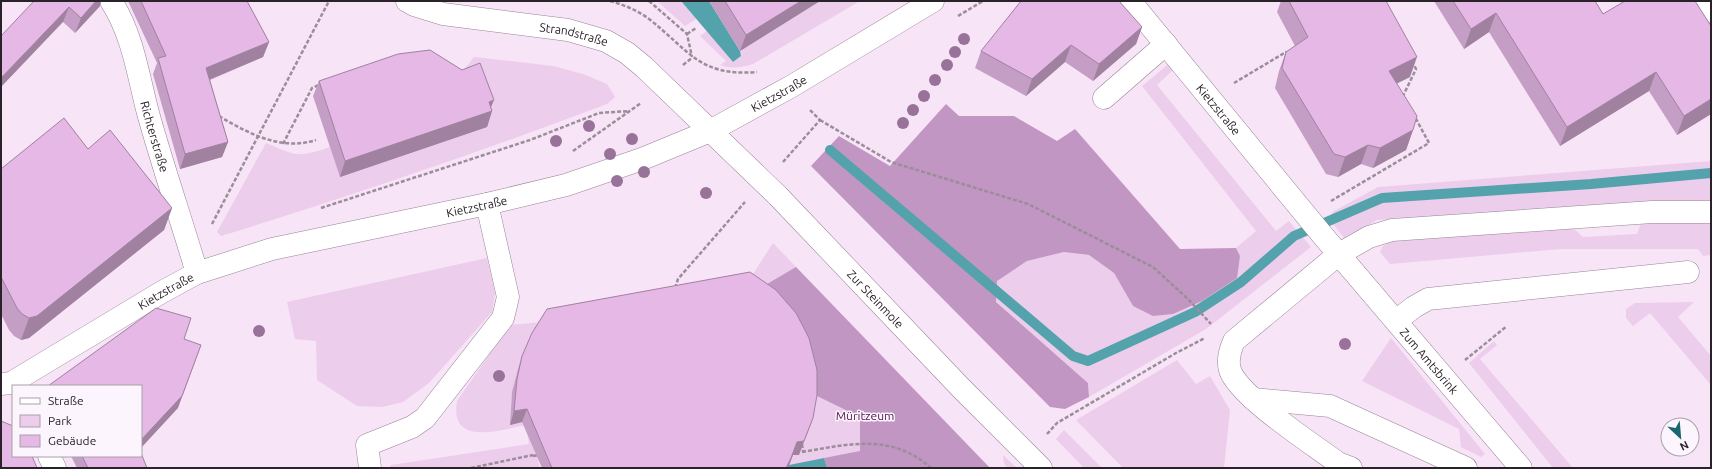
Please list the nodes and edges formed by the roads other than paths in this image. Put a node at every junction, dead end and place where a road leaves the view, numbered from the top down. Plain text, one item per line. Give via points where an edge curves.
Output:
1 (111, 1) edge
2 (407, 1) edge
3 (933, 1) edge
4 (1130, 1) edge
5 (1705, 1) edge
6 (1711, 11) edge
7 (1166, 44) junction
8 (1104, 98) dead end
9 (710, 131) junction
10 (487, 204) junction
11 (1711, 212) edge
12 (1324, 236) joint
13 (1338, 254) junction
14 (1688, 272) dead end
15 (197, 273) junction
16 (1396, 321) junction
17 (7, 381) edge
18 (1252, 399) junction
19 (1302, 436) junction
20 (50, 457) edge
21 (1034, 461) edge
22 (55, 468) edge
23 (370, 468) edge
24 (1316, 468) edge
25 (1351, 468) edge
26 (1466, 468) edge
27 (1521, 468) edge

1 - 15 street, Richterstraße via 127,34
2 - 9 street, Strandstraße via 443,14 568,30 606,41 644,67
3 - 9 street, Kietzstraße via 792,86
4 - 7 street, Kietzstraße
5 - 6 street
7 - 8 street
7 - 12 street, Kietzstraße
9 - 10 street, Kietzstraße via 642,159 566,185
9 - 21 street, Zur Steinmole via 764,182
10 - 15 street, Kietzstraße via 272,249
10 - 23 street via 508,296 503,318 425,418 412,427 367,445
11 - 13 street via 1652,212 1392,230 1369,237
12 - 13 street, Zum Amtsbrink
13 - 16 street, Zum Amtsbrink
13 - 18 street via 1234,341 1229,352 1229,370 1237,384
14 - 16 street via 1428,299
15 - 17 street, Kietzstraße
16 - 27 street, Zum Amtsbrink
18 - 19 street
18 - 26 street via 1330,406
19 - 24 street
19 - 25 street via 1338,463
20 - 22 street

